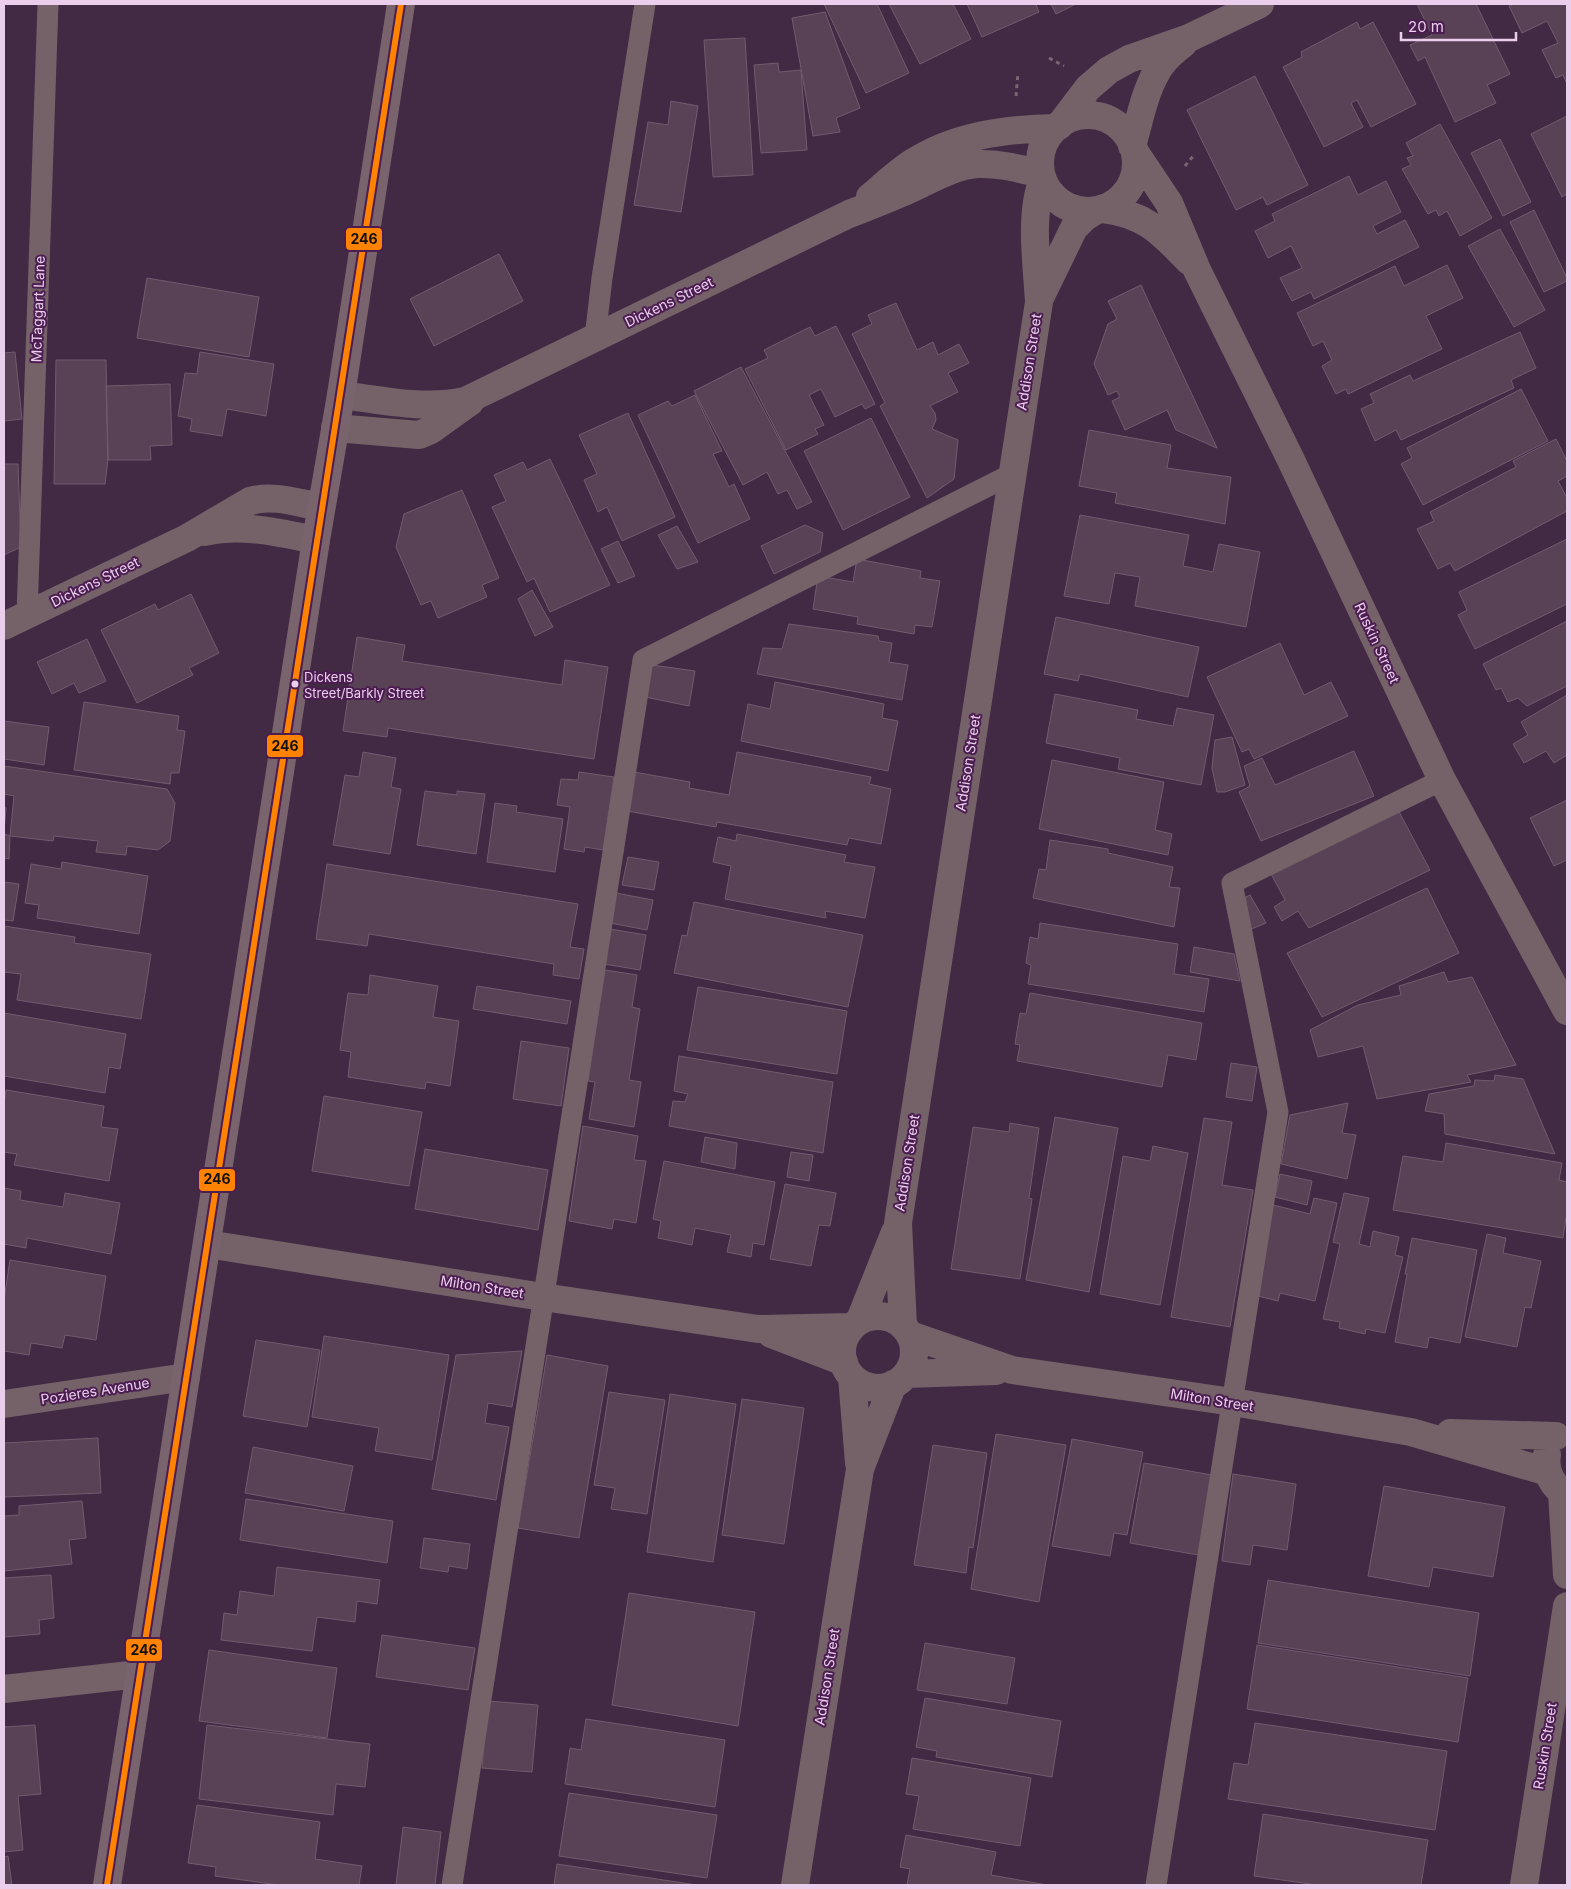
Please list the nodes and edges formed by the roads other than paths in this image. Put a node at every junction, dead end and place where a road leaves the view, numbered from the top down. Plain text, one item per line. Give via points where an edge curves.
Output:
1 (48, 4) edge
2 (401, 4) edge
3 (645, 4) edge
4 (1260, 4) edge
5 (1189, 38) junction
6 (1058, 126) junction
7 (1134, 149) junction
8 (1042, 177) junction
9 (1099, 210) junction
10 (850, 214) junction
11 (1197, 270) junction
12 (1039, 302) junction
13 (595, 338) junction
14 (488, 391) junction
15 (341, 395) junction
16 (335, 428) junction
17 (1012, 474) junction
18 (321, 507) junction
19 (187, 538) junction
20 (316, 540) junction
21 (15, 620) edge
22 (1442, 780) junction
23 (1567, 1011) edge
24 (898, 1223) junction
25 (207, 1244) junction
26 (543, 1297) junction
27 (855, 1324) junction
28 (758, 1329) junction
29 (907, 1330) junction
30 (848, 1370) junction
31 (1012, 1370) junction
32 (186, 1377) junction
33 (900, 1379) junction
34 (1233, 1402) junction
35 (4, 1404) edge
36 (1561, 1431) edge
37 (1411, 1432) junction
38 (860, 1469) junction
39 (1559, 1487) edge
40 (1567, 1575) edge
41 (1567, 1606) edge
42 (139, 1674) junction
43 (4, 1689) edge
44 (107, 1885) edge
45 (452, 1885) edge
46 (795, 1885) edge
47 (1156, 1885) edge
48 (1524, 1885) edge

1 - 21 lane, McTaggart Lane
2 - 15 main road
3 - 13 lane
4 - 5 street
5 - 6 street via 1129,59 1109,70 1088,88
5 - 7 street via 1157,71 1148,92
6 - 7 street via 1087,116 1106,119 1122,130
6 - 8 street via 1042,150
6 - 10 street, Dickens Street via 992,132 948,145 909,165
7 - 9 street via 1136,170 1130,187 1118,200
7 - 11 street, Ruskin Street via 1169,203
8 - 9 street via 1053,196 1068,207
8 - 10 street, Dickens Street via 1002,165 966,166
8 - 12 street, Addison Street via 1035,223
9 - 11 street, Ruskin Street via 1125,212 1146,222
9 - 12 street, Addison Street via 1074,228
10 - 13 street, Dickens Street
11 - 22 street, Ruskin Street
12 - 17 street, Addison Street
13 - 14 street, Dickens Street
14 - 15 street, Dickens Street via 465,401 438,406
14 - 16 street, Dickens Street via 432,430 419,435
15 - 16 main road
16 - 18 main road
17 - 24 street, Addison Street
17 - 26 lane via 644,660
18 - 19 street, Dickens Street via 261,498 250,501
18 - 20 main road
19 - 20 street, Dickens Street via 216,530 245,528
19 - 21 street, Dickens Street
20 - 25 main road
22 - 23 street, Ruskin Street
22 - 34 lane via 1232,883 1278,1112
24 - 27 street, Addison Street
24 - 29 street, Addison Street
25 - 26 street, Milton Street
25 - 32 main road
26 - 28 street, Milton Street
26 - 45 lane
27 - 28 street, Milton Street
27 - 29 street via 882,1316 894,1319
27 - 30 street via 844,1338 842,1350
28 - 30 street, Milton Street
29 - 31 street, Milton Street
29 - 33 street via 914,1345 914,1355 912,1365
30 - 33 street via 862,1383 872,1387 883,1387
30 - 38 street, Addison Street
31 - 33 street, Milton Street
31 - 34 street, Milton Street
32 - 35 street, Pozieres Avenue
32 - 42 main road
33 - 38 street, Addison Street
34 - 37 street, Milton Street
34 - 47 lane
36 - 37 street, Milton Street
36 - 39 street via 1549,1447 1546,1460
37 - 39 street, Milton Street
38 - 46 street, Addison Street
39 - 40 street
41 - 48 street, Ruskin Street
42 - 43 street
42 - 44 main road

